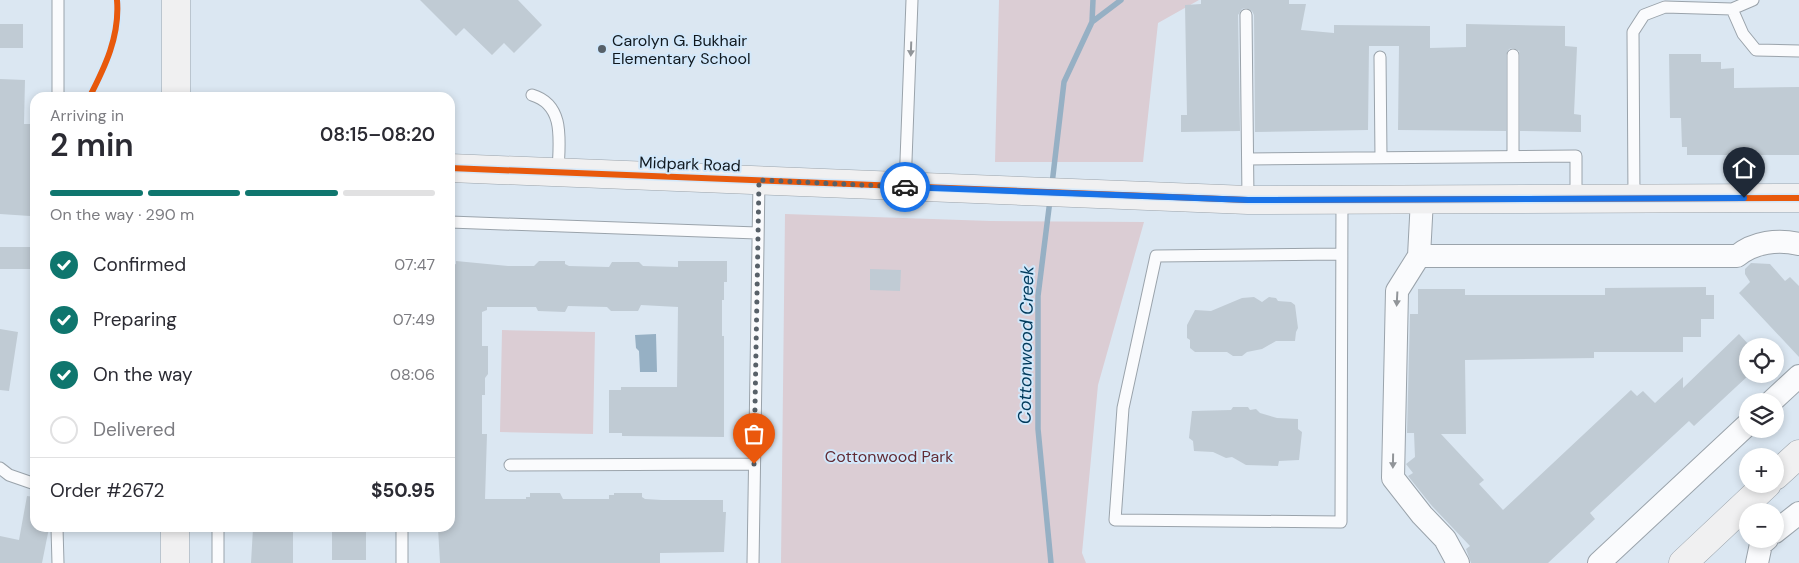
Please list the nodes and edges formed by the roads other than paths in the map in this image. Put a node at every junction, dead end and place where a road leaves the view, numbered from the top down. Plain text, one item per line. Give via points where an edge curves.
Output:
1 (58, 0) edge
2 (176, 0) edge
3 (912, 0) edge
4 (1753, 0) edge
5 (1732, 9) junction
6 (1246, 15) dead end
7 (1799, 50) edge
8 (1513, 55) dead end
9 (1380, 57) dead end
10 (58, 92) edge
11 (176, 92) edge
12 (532, 95) dead end
13 (1514, 156) junction
14 (1381, 158) junction
15 (1248, 159) junction
16 (455, 168) edge
17 (558, 172) junction
18 (759, 180) junction
19 (906, 187) junction
20 (1799, 198) edge
21 (1422, 199) junction
22 (1576, 199) junction
23 (1634, 199) junction
24 (1248, 200) junction
25 (1342, 200) junction
26 (455, 222) edge
27 (757, 233) junction
28 (1799, 244) edge
29 (1340, 254) junction
30 (1419, 256) junction
31 (1799, 376) edge
32 (1781, 393) edge
33 (1739, 432) edge
34 (1799, 454) edge
35 (754, 464) junction
36 (510, 465) dead end
37 (0, 468) edge
38 (1784, 468) edge
39 (30, 482) edge
40 (1757, 493) edge
41 (1799, 513) edge
42 (1784, 525) edge
43 (57, 532) edge
44 (175, 532) edge
45 (218, 532) edge
46 (402, 532) edge
47 (1760, 548) edge
48 (58, 563) edge
49 (175, 563) edge
50 (218, 563) edge
51 (402, 563) edge
52 (752, 563) edge
53 (1458, 563) edge
54 (1599, 563) edge
55 (1683, 563) edge
56 (1757, 563) edge

1 - 10 lane
2 - 11 street
3 -> 19 lane
4 - 5 lane
5 - 7 lane via 1743,34 1756,50
5 - 23 lane via 1665,7 1644,15 1633,32
6 - 15 lane
8 - 13 lane
9 - 14 lane
12 - 17 lane via 542,98 556,113
13 - 14 lane
13 - 22 lane via 1576,156
14 - 15 lane
15 - 24 lane
16 - 17 street, Midpark Road
17 - 18 street, Midpark Road
18 - 19 street, Midpark Road
18 - 27 lane
19 - 24 street, Midpark Road
20 - 23 street, Midpark Road
21 - 22 street, Midpark Road
21 - 25 street, Midpark Road
21 - 30 street
22 - 23 street, Midpark Road
24 - 25 street, Midpark Road
25 - 29 lane
26 - 27 lane
27 - 35 lane
28 - 30 street via 1783,240 1747,248 1737,256
29 - 29 lane via 1341,522 1115,520 1123,408 1156,256
30 -> 53 street via 1397,291 1393,478 1445,539
31 - 32 street
33 - 54 street
34 - 38 street
35 - 36 lane
35 - 52 lane
37 - 39 lane
40 - 55 street
41 - 42 street
43 - 48 lane
44 - 49 street
45 - 50 lane
46 - 51 lane
47 - 56 street

